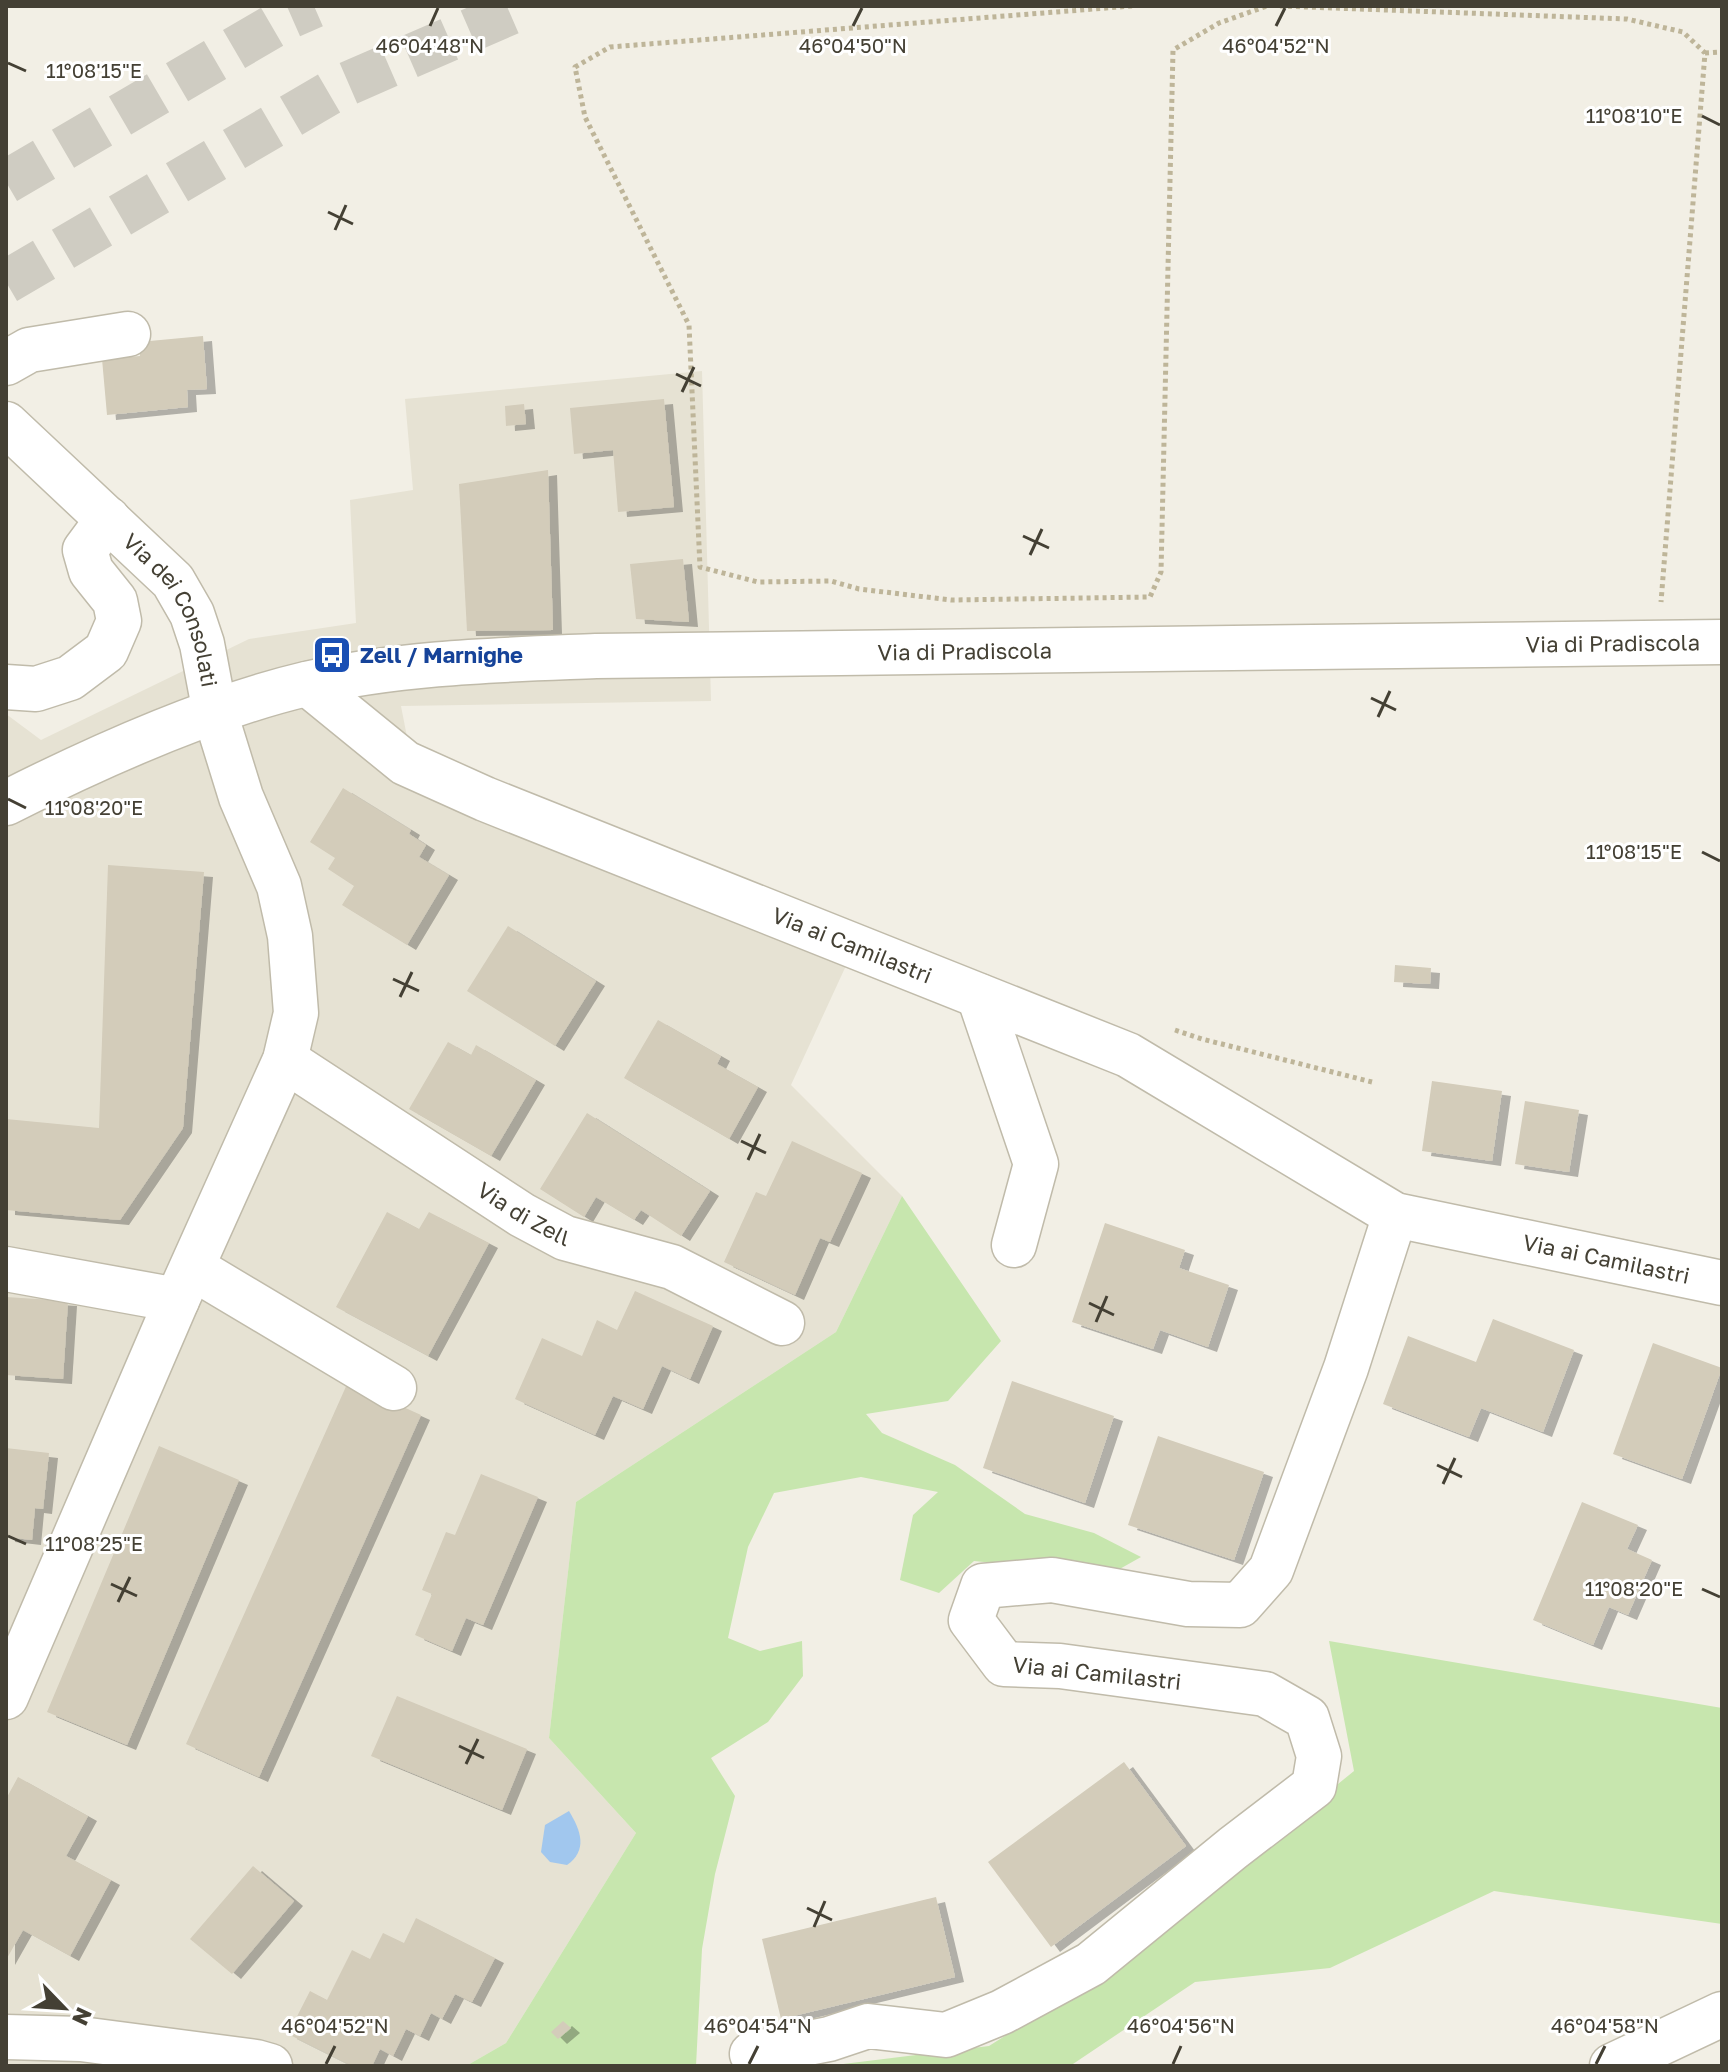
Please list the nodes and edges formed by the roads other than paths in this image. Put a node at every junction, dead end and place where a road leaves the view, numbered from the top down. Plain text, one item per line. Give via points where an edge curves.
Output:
1 (128, 334) dead end
2 (6, 363) edge
3 (6, 424) edge
4 (108, 519) junction
5 (1722, 642) edge
6 (308, 684) junction
7 (6, 687) edge
8 (215, 713) junction
9 (9, 799) edge
10 (979, 996) junction
11 (285, 1060) junction
12 (1395, 1215) junction
13 (1014, 1245) dead end
14 (6, 1269) edge
15 (1722, 1283) edge
16 (185, 1284) junction
17 (782, 1323) dead end
18 (394, 1388) dead end
19 (6, 1697) edge
20 (1722, 2014) edge
21 (6, 2037) edge
22 (752, 2054) dead end
23 (270, 2066) edge
24 (1612, 2066) edge

1 - 2 street via 29,350
3 - 4 street, Via dei Consolati
4 - 7 street, Via dei Consolati via 85,550 91,571 115,601 119,621 106,651 70,678 36,689
4 - 8 street, Via dei Consolati via 173,581 192,614
5 - 6 street, Via di Pradiscola via 596,656 455,661
6 - 8 street, Via di Pradiscola
6 - 10 street, Via ai Camilastri via 405,763
8 - 9 street, Via di Pradiscola
8 - 11 street via 241,797 279,886 290,936 296,1013
10 - 12 street, Via ai Camilastri via 1128,1055
10 - 13 street via 1036,1164
11 - 16 street
11 - 17 street, Via di Zell via 565,1238 672,1267
12 - 15 street, Via ai Camilastri
12 - 22 street, Via ai Camilastri via 1346,1368 1271,1570 1240,1605 1188,1604 1052,1580 983,1586 971,1620 1004,1664 1060,1666 1265,1694 1307,1718 1319,1756 1314,1786 1091,1964 1002,2012 946,2035 868,2026
14 - 16 street
16 - 18 street
16 - 19 street
20 - 24 street
21 - 23 street via 81,2039

